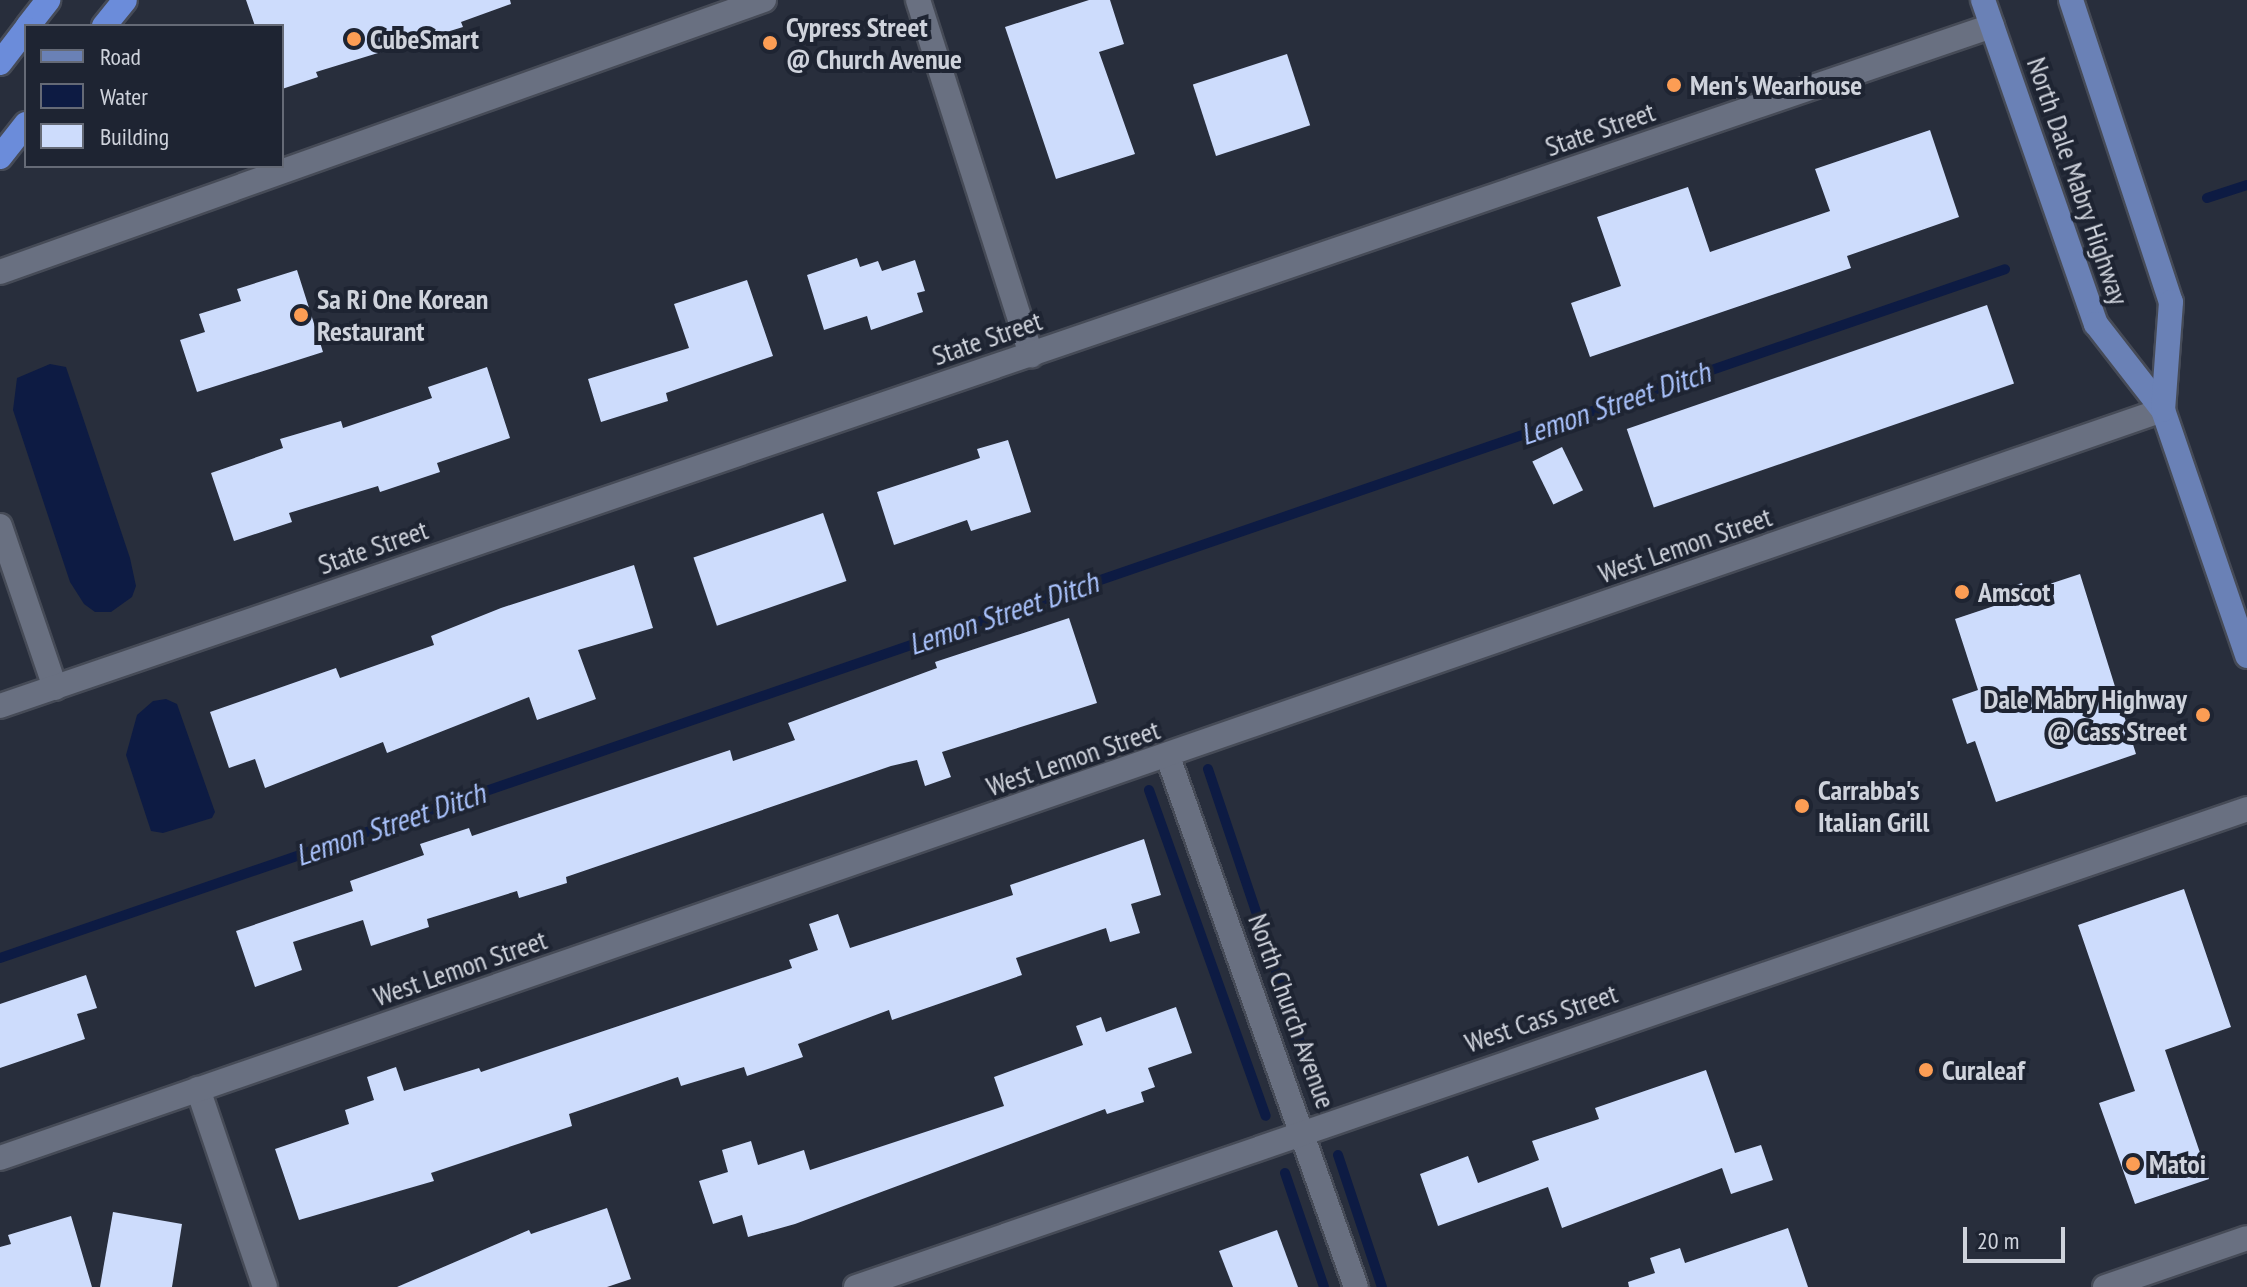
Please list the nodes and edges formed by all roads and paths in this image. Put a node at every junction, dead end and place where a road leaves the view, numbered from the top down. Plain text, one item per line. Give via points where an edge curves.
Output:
1 (48, 0) edge
2 (125, 0) edge
3 (764, 0) edge
4 (918, 0) edge
5 (1983, 0) edge
6 (2071, 0) edge
7 (30, 24) edge
8 (106, 24) edge
9 (1992, 26) junction
10 (24, 32) edge
11 (0, 63) edge
12 (24, 127) edge
13 (0, 157) edge
14 (0, 272) edge
15 (1031, 355) junction
16 (2163, 410) junction
17 (0, 526) edge
18 (2247, 656) edge
19 (55, 688) junction
20 (0, 706) edge
21 (1168, 757) junction
22 (2247, 809) edge
23 (198, 1089) junction
24 (1303, 1131) junction
25 (0, 1158) edge
26 (2247, 1238) edge
27 (265, 1287) edge
28 (856, 1287) edge
29 (1356, 1287) edge
30 (2105, 1287) edge

1 - 7 highway
2 - 8 highway
3 - 14 street
4 - 15 street
5 - 9 main road, North Dale Mabry Highway
6 - 16 main road, North Dale Mabry Highway via 2171,302
9 - 15 street, State Street
9 - 16 main road, North Dale Mabry Highway via 2096,324
10 - 11 highway
12 - 13 highway
15 - 19 street, State Street
16 - 18 main road, North Dale Mabry Highway
16 - 21 street, West Lemon Street
17 - 19 street
19 - 20 street, State Street
21 - 23 street, West Lemon Street
21 - 24 street, North Church Avenue
22 - 24 street, West Cass Street
23 - 25 street, West Lemon Street
23 - 27 street
24 - 28 street, West Cass Street
24 - 29 street, North Church Avenue
26 - 30 street

